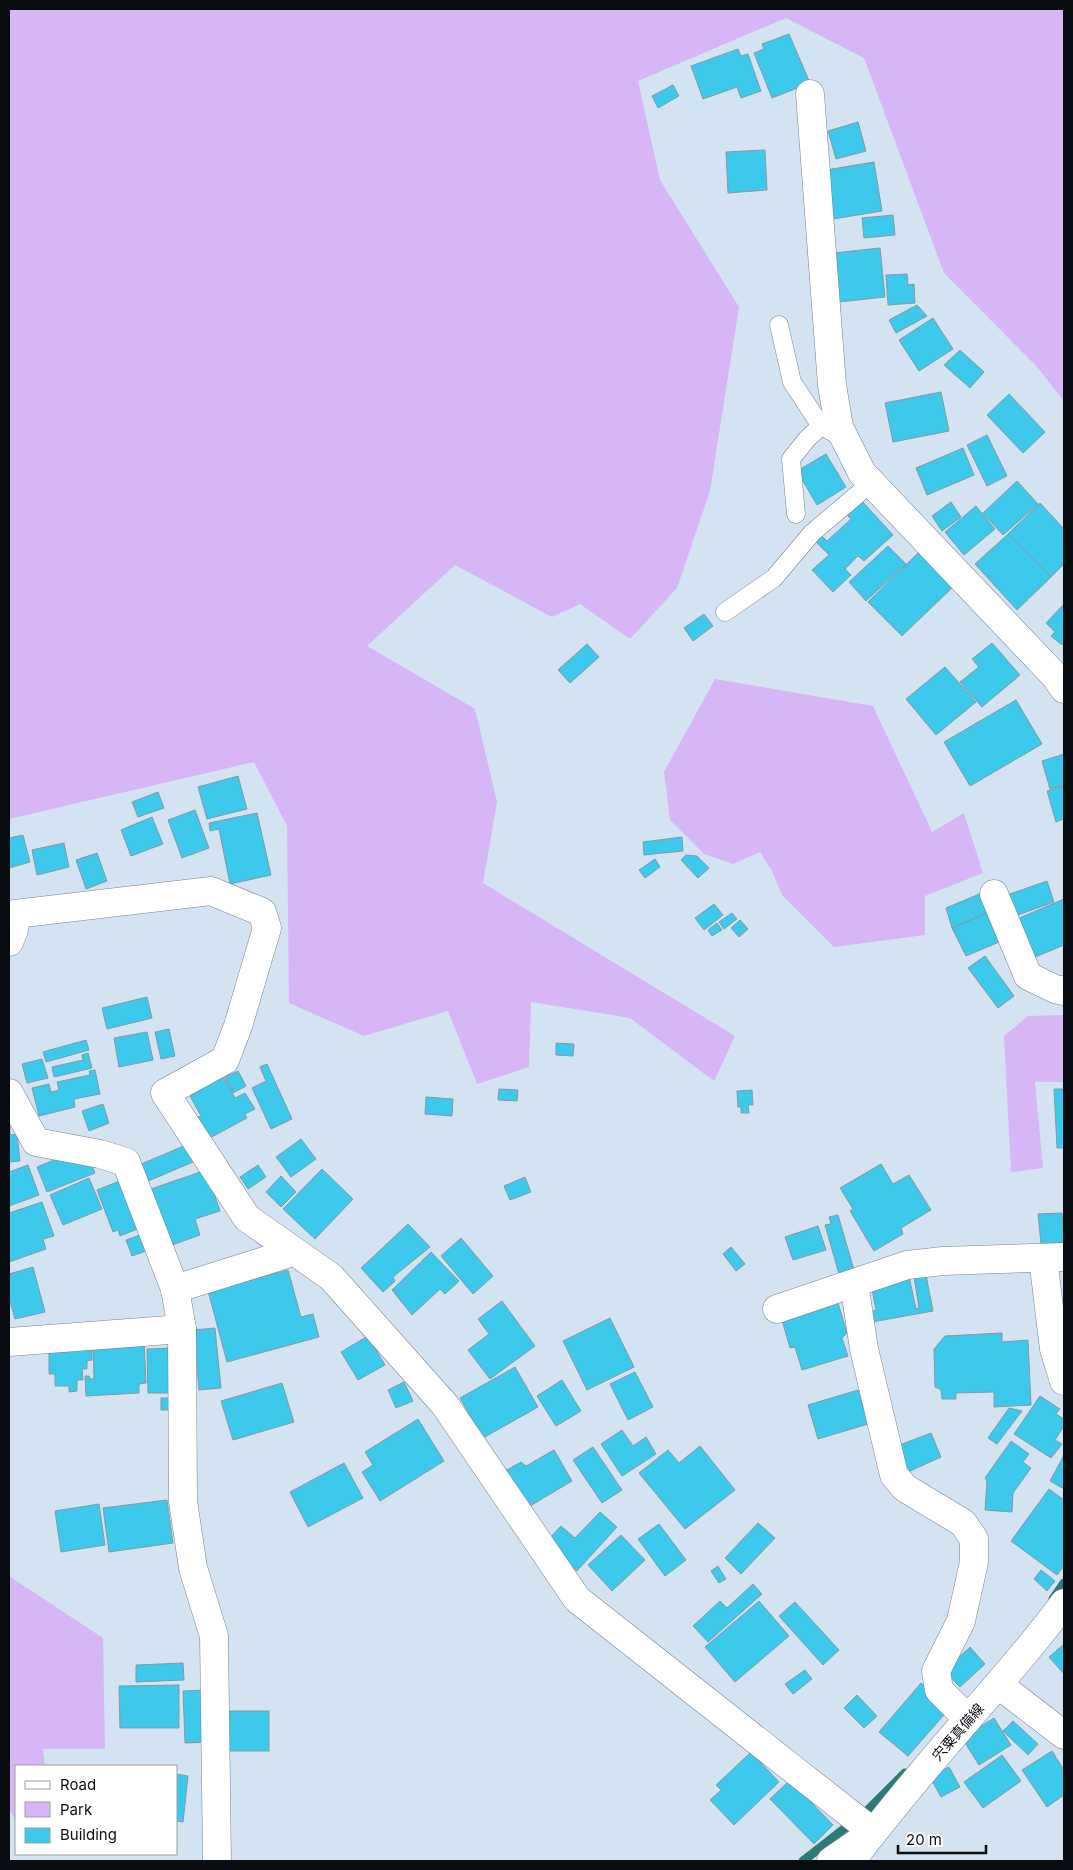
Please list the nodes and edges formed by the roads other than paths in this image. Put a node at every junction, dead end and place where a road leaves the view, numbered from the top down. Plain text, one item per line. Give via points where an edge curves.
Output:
1 (810, 94) dead end
2 (778, 325) dead end
3 (833, 432) junction
4 (871, 483) junction
5 (796, 514) dead end
6 (724, 612) dead end
7 (1061, 676) edge
8 (994, 894) dead end
9 (9, 942) edge
10 (1064, 991) edge
11 (9, 1093) edge
12 (293, 1252) junction
13 (1054, 1257) edge
14 (854, 1283) junction
15 (175, 1289) junction
16 (777, 1309) dead end
17 (182, 1329) junction
18 (9, 1342) edge
19 (1064, 1381) edge
20 (1064, 1603) edge
21 (999, 1685) junction
22 (962, 1713) junction
23 (1064, 1735) edge
24 (863, 1824) junction
25 (217, 1861) edge
26 (831, 1861) edge
27 (851, 1861) edge

1 - 3 street via 832,385 839,427
2 - 3 lane via 792,382
3 - 4 street
3 - 5 lane via 807,439 791,459
4 - 6 lane via 812,533 774,578
4 - 7 street
8 - 10 street via 1028,976
9 - 12 street via 15,914 211,891 262,912 267,928 226,1060 165,1093 247,1218
11 - 15 street via 36,1142 126,1162
12 - 15 street
12 - 24 street via 331,1277 445,1405 577,1599
13 - 14 street via 907,1265
13 - 19 street via 1054,1349
14 - 16 street
14 - 22 street via 864,1349 894,1474 905,1488 963,1523 974,1539 974,1562 961,1621 936,1671 939,1690
15 - 17 street
17 - 18 street
17 - 25 street via 183,1501 193,1568 214,1636
20 - 21 street, 宍粟真備線
21 - 22 street, 宍粟真備線
21 - 23 street
22 - 24 street, 宍粟真備線
24 - 26 street
24 - 27 street, 宍粟真備線

